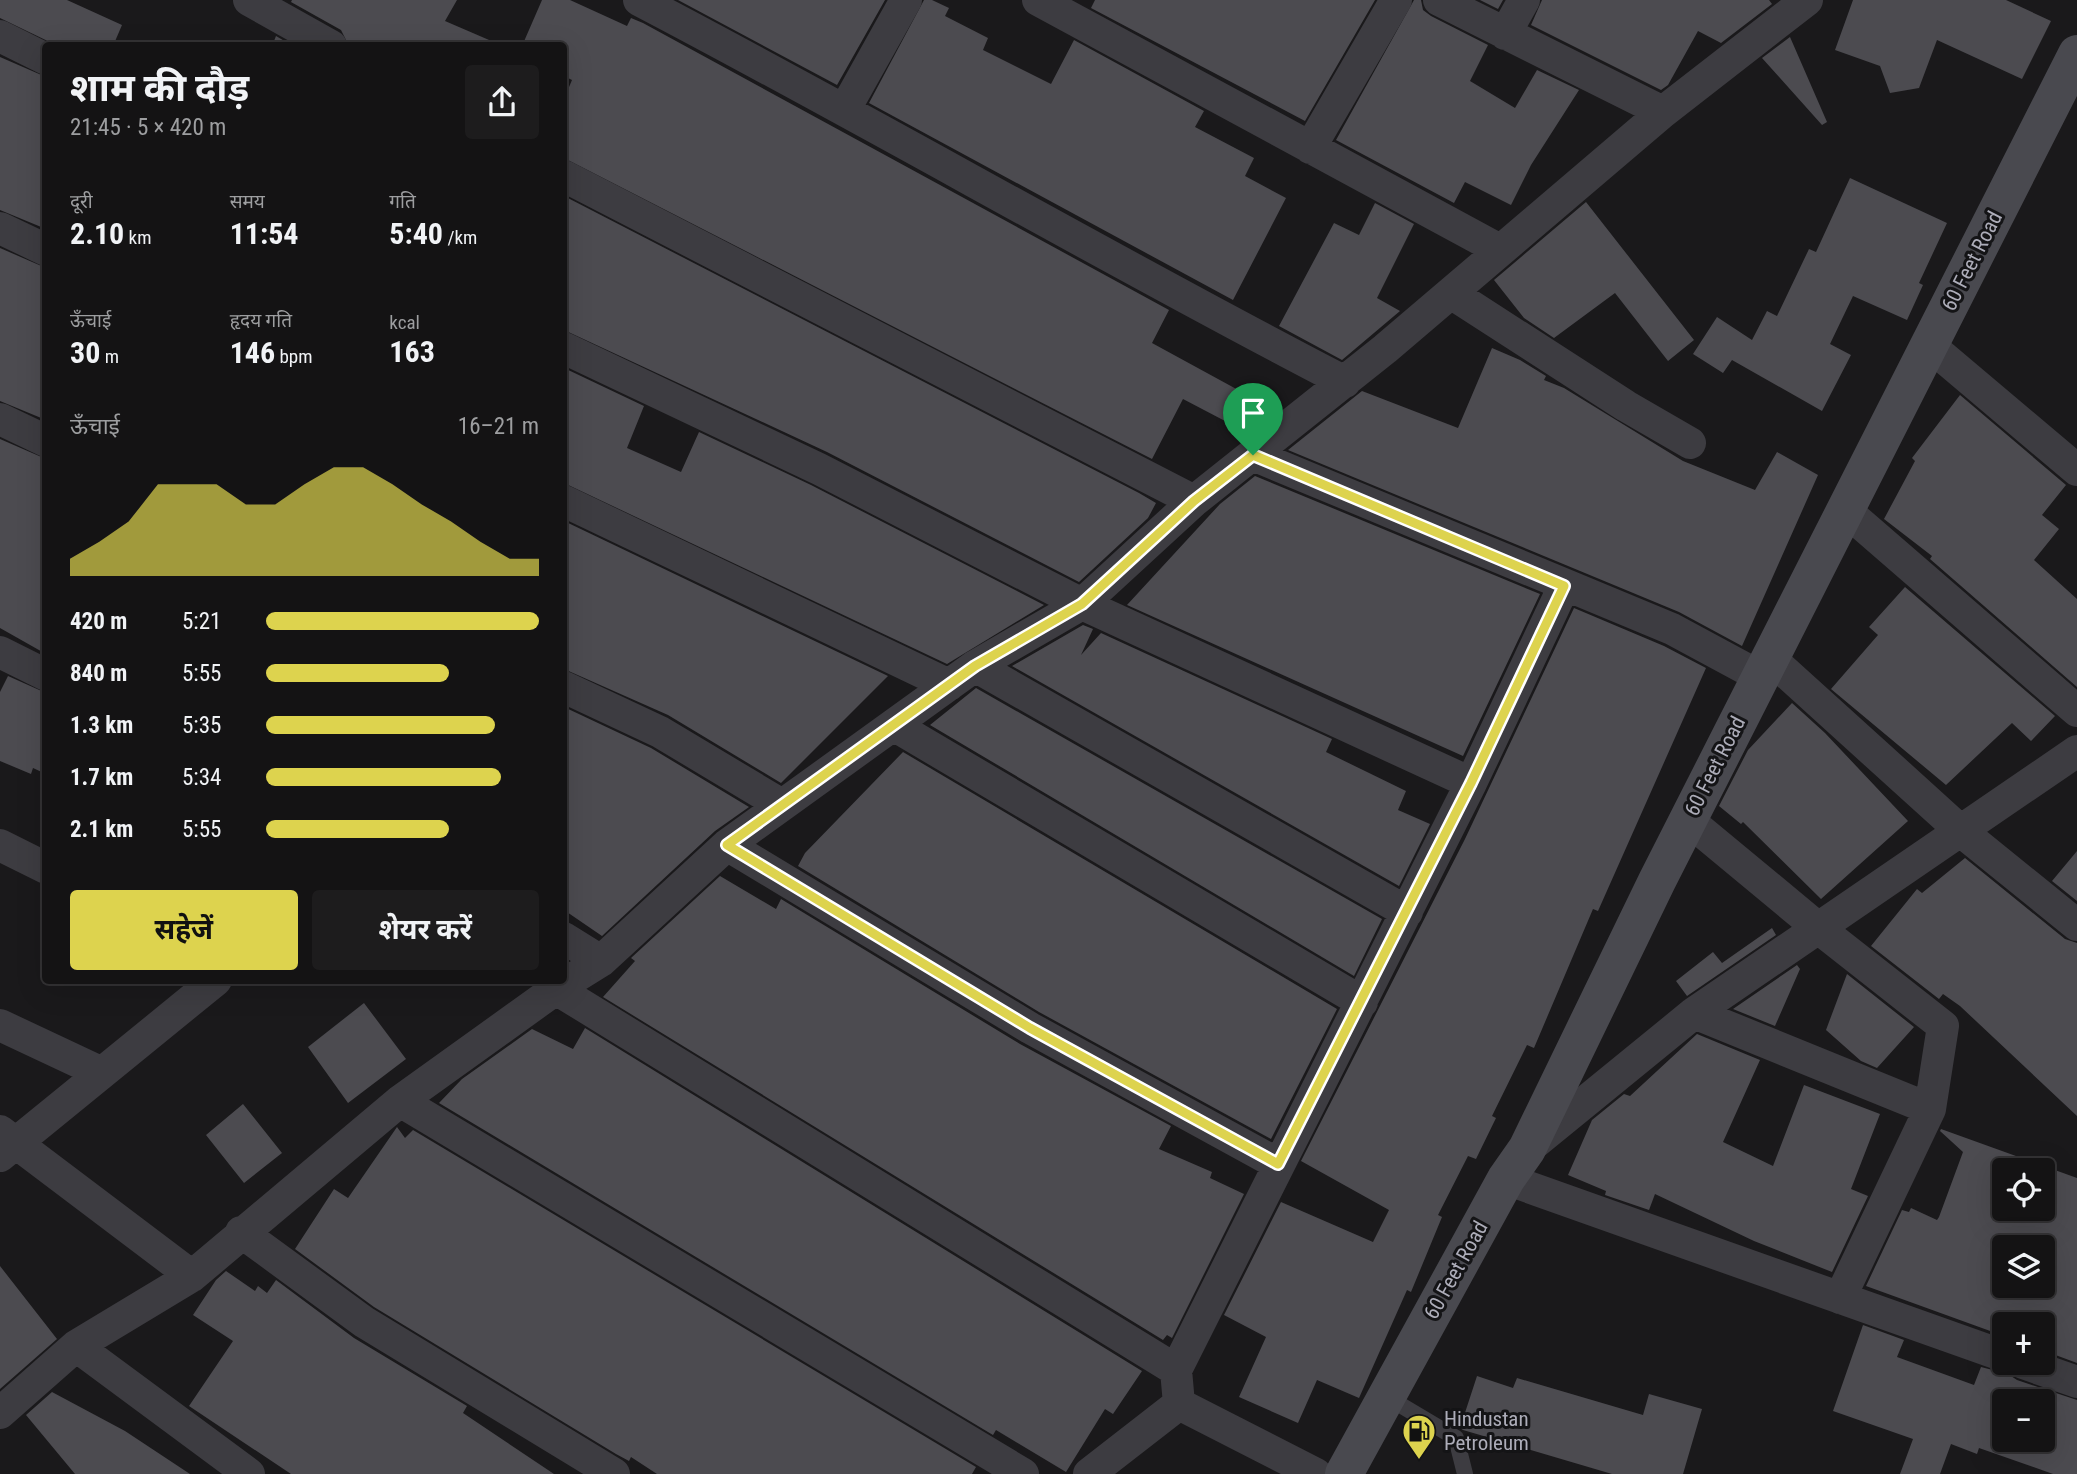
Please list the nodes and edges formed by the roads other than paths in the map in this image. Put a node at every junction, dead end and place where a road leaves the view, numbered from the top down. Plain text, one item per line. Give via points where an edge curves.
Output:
1 (249, 0) edge
2 (639, 0) edge
3 (906, 0) edge
4 (1038, 0) edge
5 (1396, 0) edge
6 (1439, 0) edge
7 (1524, 0) edge
8 (1807, 0) edge
9 (1505, 34) junction
10 (0, 36) edge
11 (324, 42) edge
12 (2077, 54) edge
13 (42, 58) edge
14 (2068, 98) edge
15 (845, 110) junction
16 (1663, 112) junction
17 (1310, 148) junction
18 (567, 178) edge
19 (0, 228) edge
20 (42, 248) edge
21 (1500, 250) junction
22 (1451, 293) junction
23 (1929, 345) junction
24 (567, 349) edge
25 (1345, 382) junction
26 (0, 419) edge
27 (42, 439) edge
28 (1690, 443) dead end
29 (1253, 455) junction
30 (2077, 470) edge
31 (1194, 501) junction
32 (567, 502) edge
33 (1845, 510) junction
34 (1564, 586) junction
35 (1082, 604) junction
36 (0, 652) edge
37 (975, 666) junction
38 (1765, 667) junction
39 (42, 673) edge
40 (949, 685) junction
41 (567, 688) edge
42 (2077, 711) edge
43 (895, 726) junction
44 (2077, 751) edge
45 (1471, 783) junction
46 (782, 805) junction
47 (1688, 820) junction
48 (1962, 832) junction
49 (0, 845) edge
50 (727, 845) junction
51 (42, 866) edge
52 (1407, 912) junction
53 (2077, 925) edge
54 (1817, 928) junction
55 (567, 940) edge
56 (601, 961) junction
57 (567, 982) edge
58 (211, 984) edge
59 (564, 984) edge
60 (556, 989) junction
61 (1362, 1002) junction
62 (1694, 1013) junction
63 (0, 1024) edge
64 (100, 1072) junction
65 (400, 1101) junction
66 (1930, 1109) junction
67 (5, 1143) edge
68 (1278, 1164) junction
69 (1516, 1164) junction
70 (241, 1231) junction
71 (192, 1276) junction
72 (1840, 1298) junction
73 (75, 1346) junction
74 (1992, 1352) edge
75 (1176, 1370) junction
76 (2055, 1374) edge
77 (2077, 1382) edge
78 (1387, 1397) junction
79 (1179, 1404) junction
80 (0, 1413) edge
81 (249, 1474) edge
82 (614, 1474) edge
83 (1023, 1474) edge
84 (1089, 1474) edge
85 (1316, 1474) edge
86 (1344, 1474) edge
87 (1465, 1474) edge

1 - 11 street
2 - 15 street
3 - 15 street
4 - 17 street
5 - 17 street
6 - 9 street
7 - 9 street
8 - 16 street
9 - 16 street
10 - 13 street
12 - 14 main road, 60 Feet Road
14 - 23 main road, 60 Feet Road
15 - 25 street
16 - 21 street
17 - 21 street
18 - 31 street
19 - 20 street
21 - 22 street
22 - 25 street
22 - 28 street
23 - 30 street
23 - 33 main road, 60 Feet Road
24 - 35 street via 819,469
25 - 29 street
26 - 27 street
29 - 31 street
29 - 34 street
31 - 35 street
32 - 40 street
33 - 38 main road, 60 Feet Road
33 - 42 street
34 - 38 street
34 - 45 street
35 - 37 street
35 - 45 street
36 - 39 street
37 - 40 street
37 - 52 street
38 - 47 main road, 60 Feet Road
38 - 48 street
40 - 43 street
41 - 46 street via 660,732
43 - 46 street
43 - 61 street
44 - 48 street
45 - 52 street
46 - 50 street
47 - 54 street
47 - 69 main road, 60 Feet Road
48 - 53 street
48 - 54 street
49 - 51 street
50 - 56 street
50 - 68 street via 1030,1028
52 - 61 street
54 - 62 street
54 - 66 street via 1943,1026
55 - 56 street
56 - 57 street
58 - 64 street
59 - 60 street
60 - 65 street
60 - 75 street
61 - 68 street
62 - 66 street
62 - 69 street
63 - 64 street
64 - 67 street
65 - 70 street
65 - 83 street
66 - 72 street
67 - 71 street
68 - 75 street
69 - 72 street
69 - 78 main road, 60 Feet Road
70 - 71 street
70 - 82 street via 364,1322
71 - 73 street
72 - 74 street
73 - 80 street
73 - 81 street
75 - 79 street
76 - 77 street
78 - 86 main road, 60 Feet Road
78 - 87 lane via 1455,1438
79 - 84 street
79 - 85 street

